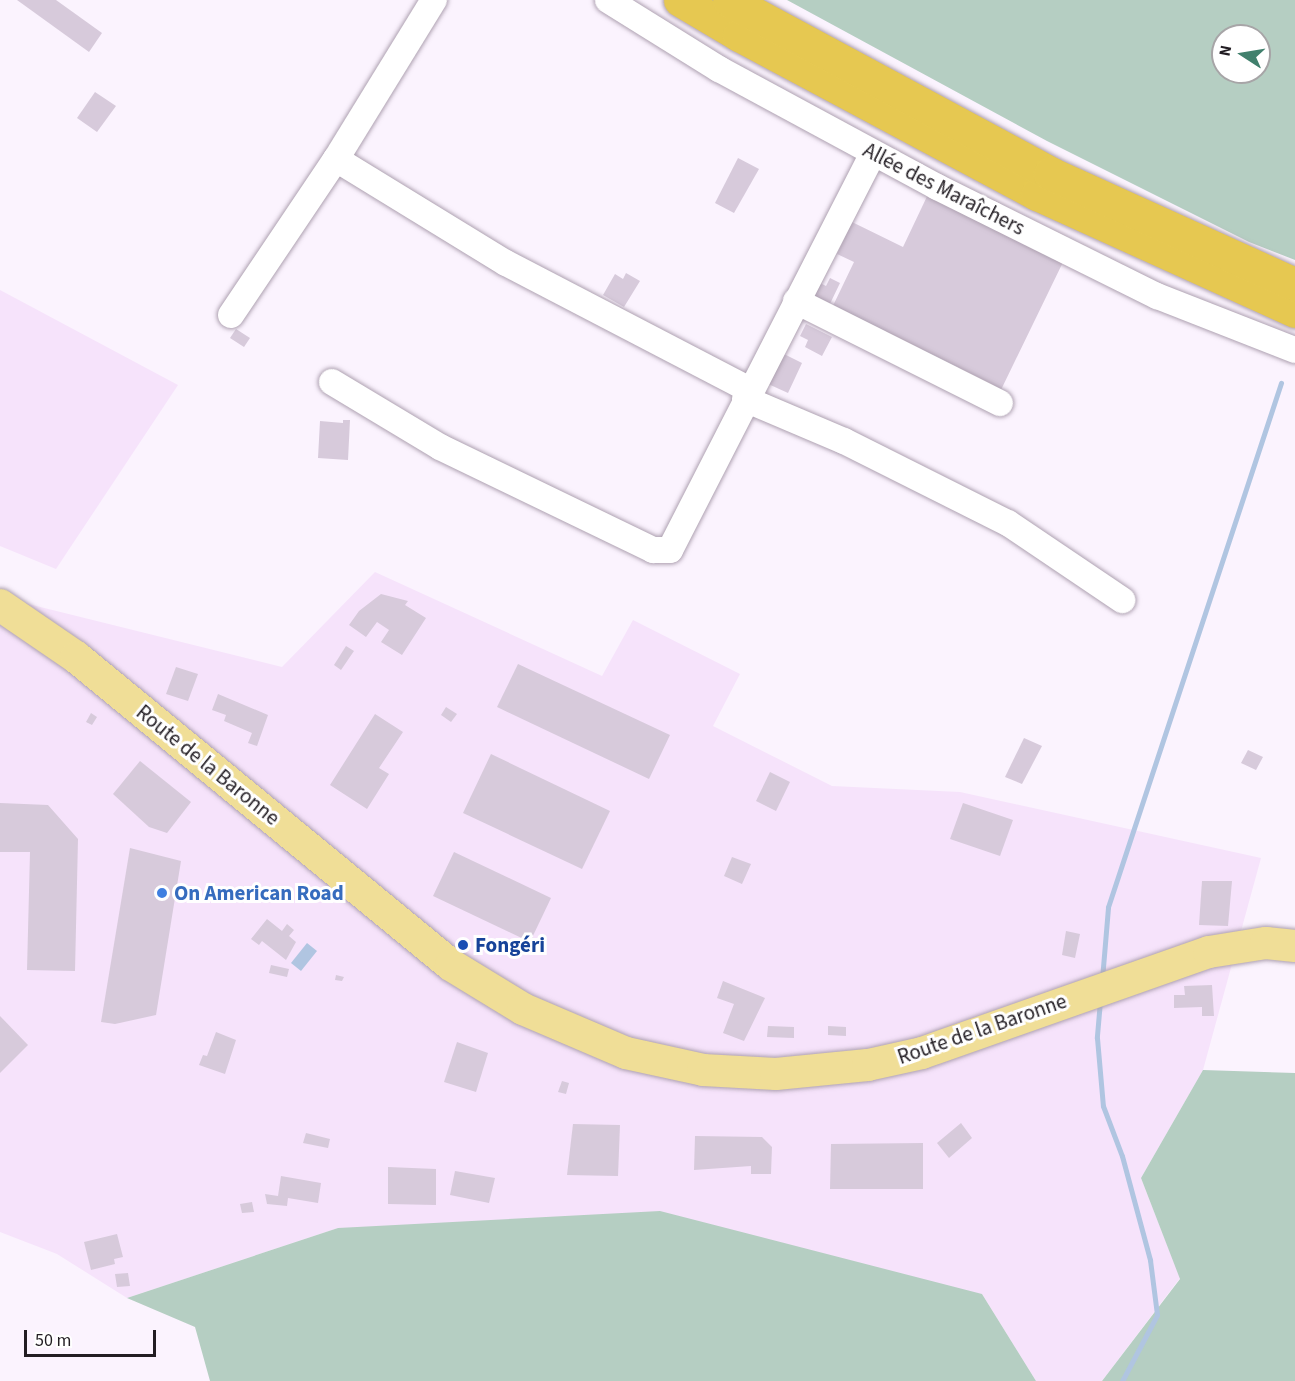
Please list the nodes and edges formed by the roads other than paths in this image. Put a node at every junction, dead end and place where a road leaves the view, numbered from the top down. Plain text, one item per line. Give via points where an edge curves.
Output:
1 (434, 0) edge
2 (608, 0) edge
3 (680, 0) edge
4 (729, 0) edge
5 (873, 153) junction
6 (336, 159) junction
7 (1295, 284) edge
8 (796, 301) junction
9 (1295, 311) edge
10 (231, 315) dead end
11 (1295, 350) edge
12 (332, 382) dead end
13 (748, 395) junction
14 (1000, 403) dead end
15 (1122, 600) dead end
16 (0, 605) edge
17 (1295, 946) edge

1 - 6 street
2 - 5 street, Allée des Maraîchers via 719,69
3 - 9 highway via 1037,194
4 - 7 highway via 1050,172
5 - 8 street
5 - 11 street, Allée des Maraîchers via 1157,296
6 - 10 street
6 - 13 street via 506,264
8 - 13 street
8 - 14 street
12 - 13 street via 440,447 653,550 670,550
13 - 15 street via 1008,524
16 - 17 main road, Route de la Baronne via 76,657 412,932 663,1062 703,1070 776,1074 835,1070 922,1053 1115,983 1239,945

